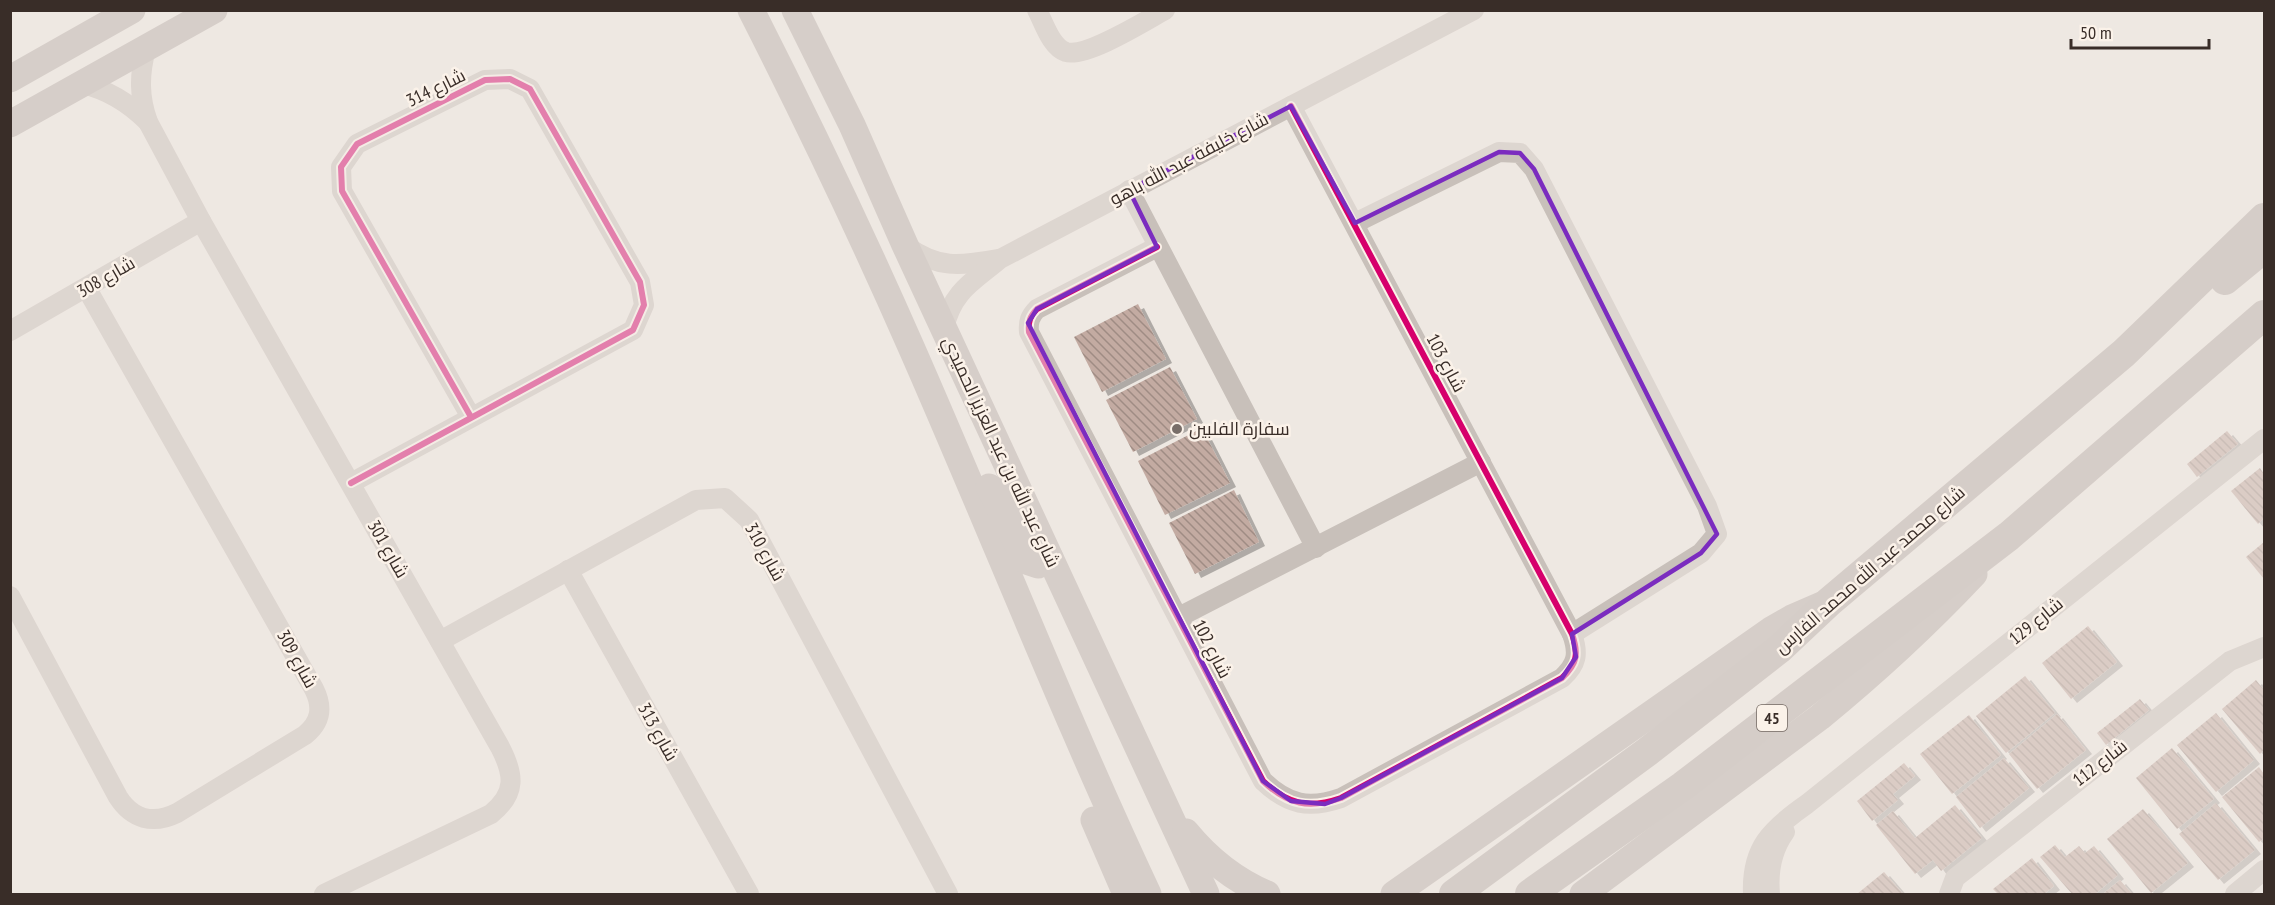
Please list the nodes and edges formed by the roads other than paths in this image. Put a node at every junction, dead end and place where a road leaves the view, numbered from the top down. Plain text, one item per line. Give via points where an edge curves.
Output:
1 (132, 10) edge
2 (214, 10) edge
3 (752, 10) edge
4 (795, 10) edge
5 (1037, 10) edge
6 (1165, 10) edge
7 (1474, 10) edge
8 (1448, 17) edge
9 (146, 49) junction
10 (10, 79) edge
11 (82, 84) junction
12 (1291, 106) junction
13 (148, 122) junction
14 (10, 124) edge
15 (1129, 190) junction
16 (2265, 218) edge
17 (201, 221) junction
18 (1355, 223) junction
19 (905, 244) junction
20 (1157, 247) junction
21 (2265, 248) edge
22 (1000, 259) junction
23 (87, 289) junction
24 (2265, 315) edge
25 (944, 328) junction
26 (10, 331) edge
27 (912, 350) junction
28 (2124, 353) junction
29 (471, 417) junction
30 (2265, 439) edge
31 (1481, 462) junction
32 (351, 483) junction
33 (2009, 536) junction
34 (1316, 548) junction
35 (1050, 558) junction
36 (568, 570) junction
37 (10, 596) edge
38 (1829, 602) junction
39 (1179, 617) junction
40 (1572, 634) junction
41 (440, 640) junction
42 (2265, 647) edge
43 (1056, 690) junction
44 (1163, 803) junction
45 (1807, 804) junction
46 (2265, 870) edge
47 (1123, 888) edge
48 (324, 894) edge
49 (748, 894) edge
50 (948, 894) edge
51 (1148, 894) edge
52 (1206, 894) edge
53 (1267, 894) edge
54 (1394, 894) edge
55 (1454, 894) edge
56 (1530, 894) edge
57 (1583, 894) edge
58 (1753, 894) edge
59 (1770, 894) edge
60 (1949, 894) edge
61 (2235, 894) edge

1 - 10 street
2 - 9 street
3 - 27 street, شارع عبد الله بن عبد العزيز الحميدي
4 - 19 street, شارع عبد الله بن عبد العزيز الحميدي
5 - 6 street via 1054,43 1066,52 1087,52
7 - 8 street, شارع خليفة عبد الله باهو
8 - 12 street, شارع خليفة عبد الله باهو
9 - 11 street
9 - 13 street, شارع 301 via 140,80
11 - 13 street, شارع 301 via 116,96
11 - 14 street
12 - 15 street, شارع خليفة عبد الله باهو
12 - 18 street, شارع 103
13 - 17 street, شارع 301
15 - 20 street
15 - 22 street, شارع خليفة عبد الله باهو
16 - 28 main road, شارع محمد عبد الله محمد الفارس
17 - 23 street, شارع 308
17 - 32 street, شارع 301
18 - 31 street, شارع 103
18 - 40 street via 1499,152 1520,153 1534,169 1718,534 1701,553
19 - 22 street, شارع خليفة عبد الله باهو via 929,260 953,266
19 - 25 street, شارع عبد الله بن عبد العزيز الحميدي
20 - 34 street
20 - 39 street, شارع 102 via 1037,309 1028,323 1029,332
21 - 28 main road
22 - 25 street, شارع خليفة عبد الله باهو via 959,292
23 - 26 street, شارع 308
23 - 37 street, شارع 309 via 314,689 320,705 317,722 305,735 177,813 155,820 143,819 124,807 118,797
24 - 33 main road, 45
25 - 35 street, شارع عبد الله بن عبد العزيز الحميدي
27 - 35 street via 956,420 1023,557 1038,565
27 - 43 street, شارع عبد الله بن عبد العزيز الحميدي
28 - 38 main road, شارع محمد عبد الله محمد الفارس
29 - 29 street, شارع 314 via 633,330 644,305 640,282 530,89 510,79 485,80 357,144 341,167 342,191
29 - 32 street, شارع 314
30 - 45 street, شارع 129
31 - 34 street, شارع 102
31 - 40 street, شارع 103
32 - 41 street, شارع 301
33 - 56 main road, 45 via 1683,786
33 - 57 street via 1920,630 1854,689
34 - 39 street, شارع 102
35 - 44 street, شارع عبد الله بن عبد العزيز الحميدي
36 - 41 street, شارع 310
36 - 49 street, شارع 313
36 - 50 street, شارع 310 via 696,500 725,498 748,520
38 - 54 street via 1771,630
38 - 55 main road, شارع محمد عبد الله محمد الفارس via 1748,675
39 - 40 street, شارع 102 via 1263,781 1275,793 1308,805 1341,798 1562,678 1576,657
41 - 48 street, شارع 301 via 509,764 507,797 482,820
42 - 60 street, شارع 112 via 2230,660 1955,878
43 - 47 street via 1075,767
43 - 51 street, شارع عبد الله بن عبد العزيز الحميدي
44 - 52 street, شارع عبد الله بن عبد العزيز الحميدي
44 - 53 street via 1215,863
45 - 58 street, شارع 129 via 1783,821 1764,842 1754,868
45 - 59 street, شارع 129 via 1779,840 1770,868
46 - 61 street

